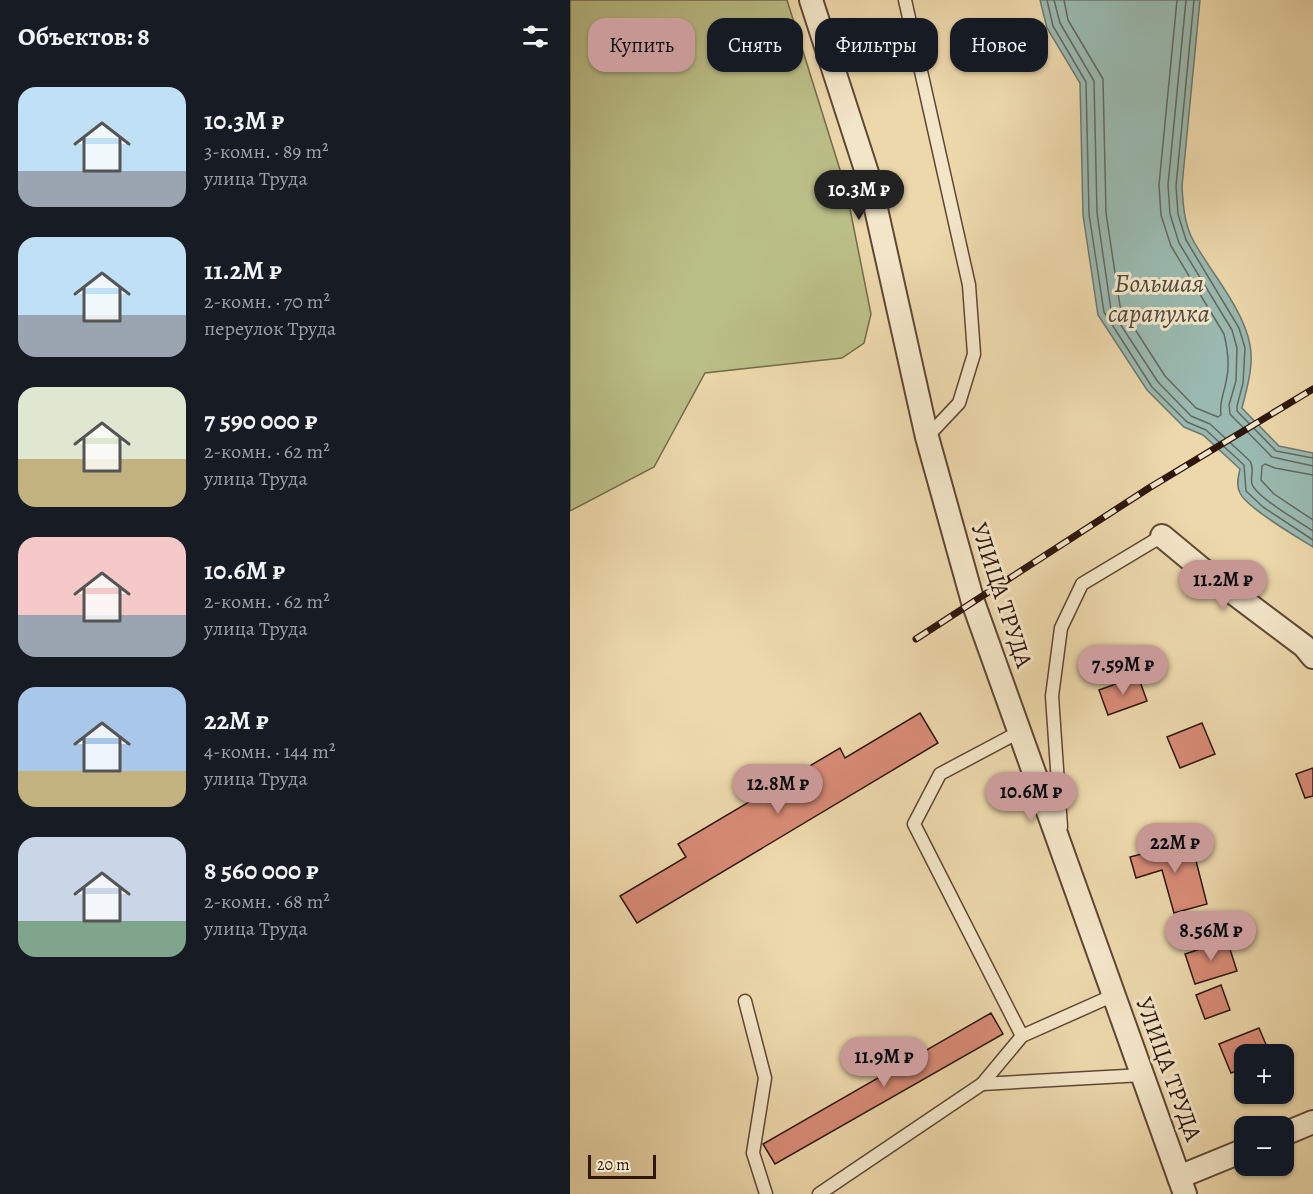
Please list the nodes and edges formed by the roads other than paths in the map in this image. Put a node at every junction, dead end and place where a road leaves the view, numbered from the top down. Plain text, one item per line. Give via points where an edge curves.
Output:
1 (811, 0) edge
2 (905, 0) edge
3 (927, 437) junction
4 (1162, 536) joint
5 (1313, 657) edge
6 (1019, 732) junction
7 (1063, 852) junction
8 (1114, 995) junction
9 (745, 1001) dead end
10 (1022, 1036) junction
11 (1143, 1076) junction
12 (982, 1084) junction
13 (1313, 1122) edge
14 (1294, 1130) edge
15 (1234, 1156) edge
16 (1182, 1185) edge
17 (766, 1194) edge
18 (819, 1194) edge

1 - 3 street, УЛИЦА ТРУДА via 870,182
2 - 3 lane via 969,285 974,354 959,403
3 - 6 street, УЛИЦА ТРУДА via 973,602
4 - 5 street
4 - 7 lane via 1082,584 1061,628 1052,696
6 - 7 street, УЛИЦА ТРУДА
6 - 10 lane via 940,774 915,824
7 - 8 street, УЛИЦА ТРУДА
8 - 10 lane
8 - 11 street, УЛИЦА ТРУДА
9 - 17 lane via 765,1078 753,1153
10 - 12 lane
11 - 12 lane
11 - 16 street, УЛИЦА ТРУДА
12 - 18 lane
13 - 14 street
15 - 16 street

